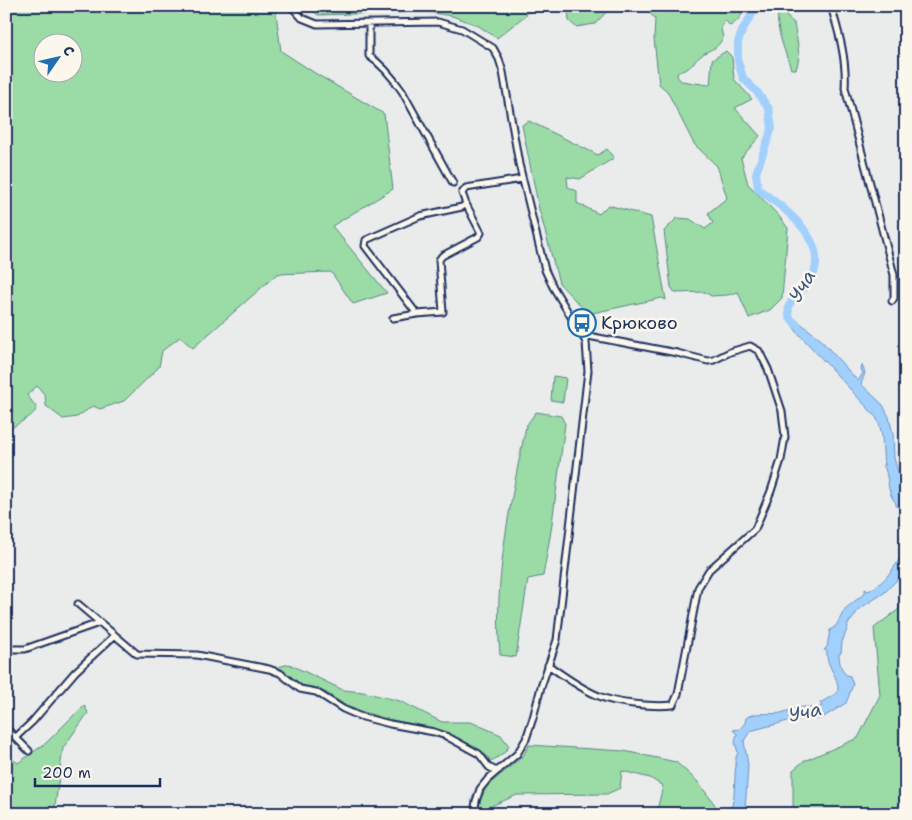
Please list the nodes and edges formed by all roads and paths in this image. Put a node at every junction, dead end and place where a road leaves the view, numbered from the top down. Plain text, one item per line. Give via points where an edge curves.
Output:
1 (291, 6) edge
2 (832, 6) edge
3 (369, 23) junction
4 (522, 179) junction
5 (453, 183) dead end
6 (466, 204) junction
7 (892, 301) dead end
8 (417, 314) junction
9 (393, 318) dead end
10 (583, 335) junction
11 (78, 604) dead end
12 (99, 623) junction
13 (114, 636) junction
14 (6, 648) edge
15 (548, 665) junction
16 (6, 728) edge
17 (16, 737) junction
18 (29, 751) dead end
19 (499, 770) junction
20 (474, 814) edge

1 - 3 street via 302,18 317,24
2 - 7 street via 846,71 845,88 894,275
3 - 4 street via 438,22 462,29 492,48 503,72
3 - 5 street via 369,56 402,91
4 - 6 street via 466,188 462,193
4 - 10 street via 545,270
6 - 8 street via 481,233 439,260 443,312
6 - 8 street via 420,216 366,240 364,246
8 - 9 street
10 - 15 street via 588,371 557,640
10 - 15 street via 708,361 750,346 759,351 768,369 782,411 785,437 772,491 755,529 709,570 698,588 678,694 672,705 659,707 609,700
11 - 12 street
12 - 13 street
12 - 14 street via 25,649
13 - 17 street via 75,672
13 - 19 street via 137,654 197,655 269,669 280,673 295,687 316,692 359,716 446,736 479,754 489,767
15 - 19 street via 526,739 517,754
16 - 17 street
17 - 18 street
19 - 20 street via 480,789

